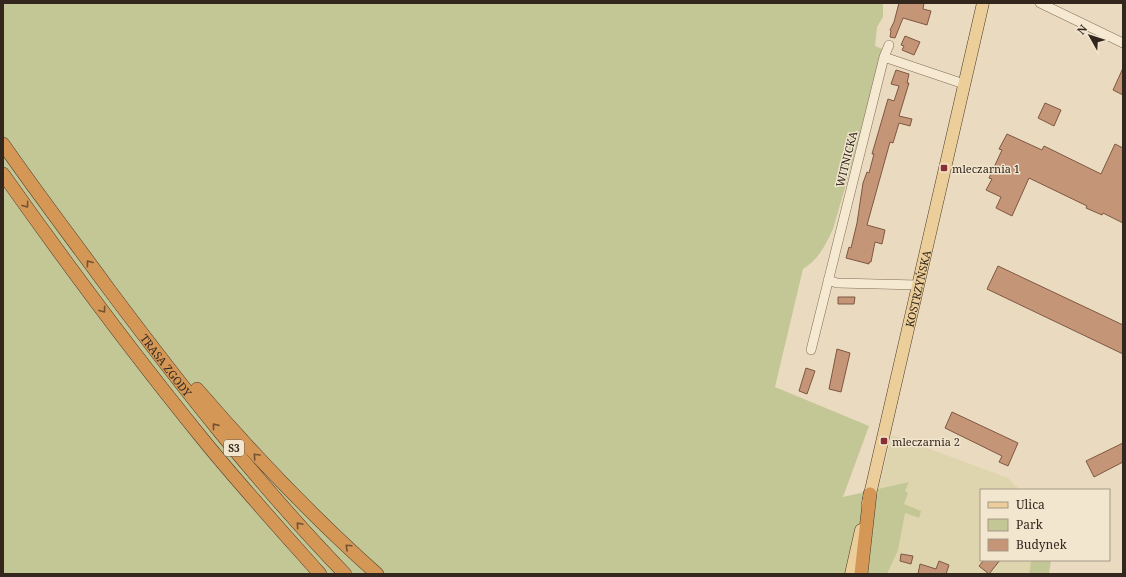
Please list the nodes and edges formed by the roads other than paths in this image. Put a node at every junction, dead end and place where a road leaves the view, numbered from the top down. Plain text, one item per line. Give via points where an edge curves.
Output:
1 (983, 3) edge
2 (1040, 3) edge
3 (1123, 43) edge
4 (889, 45) dead end
5 (884, 57) junction
6 (964, 84) junction
7 (3, 144) edge
8 (3, 174) edge
9 (828, 280) junction
10 (918, 285) junction
11 (129, 316) junction
12 (811, 350) dead end
13 (870, 494) junction
14 (320, 574) edge
15 (345, 574) edge
16 (377, 574) edge
17 (851, 574) edge
18 (861, 574) edge

1 - 6 main road, KOSTRZYŃSKA
2 - 3 street
4 - 5 street, WITNICKA
5 - 6 street
5 - 9 street, WITNICKA
6 - 10 main road, KOSTRZYŃSKA
11 -> 7 highway, TRASA ZGODY / S3
8 -> 14 highway, TRASA ZGODY / S3 via 158,382 245,490
9 - 10 street via 837,283
9 - 12 street, WITNICKA
10 - 13 main road, KOSTRZYŃSKA
15 -> 11 highway, TRASA ZGODY / S3 via 259,479
16 -> 11 highway via 268,468
13 - 17 main road, KOSTRZYŃSKA
13 - 18 highway

